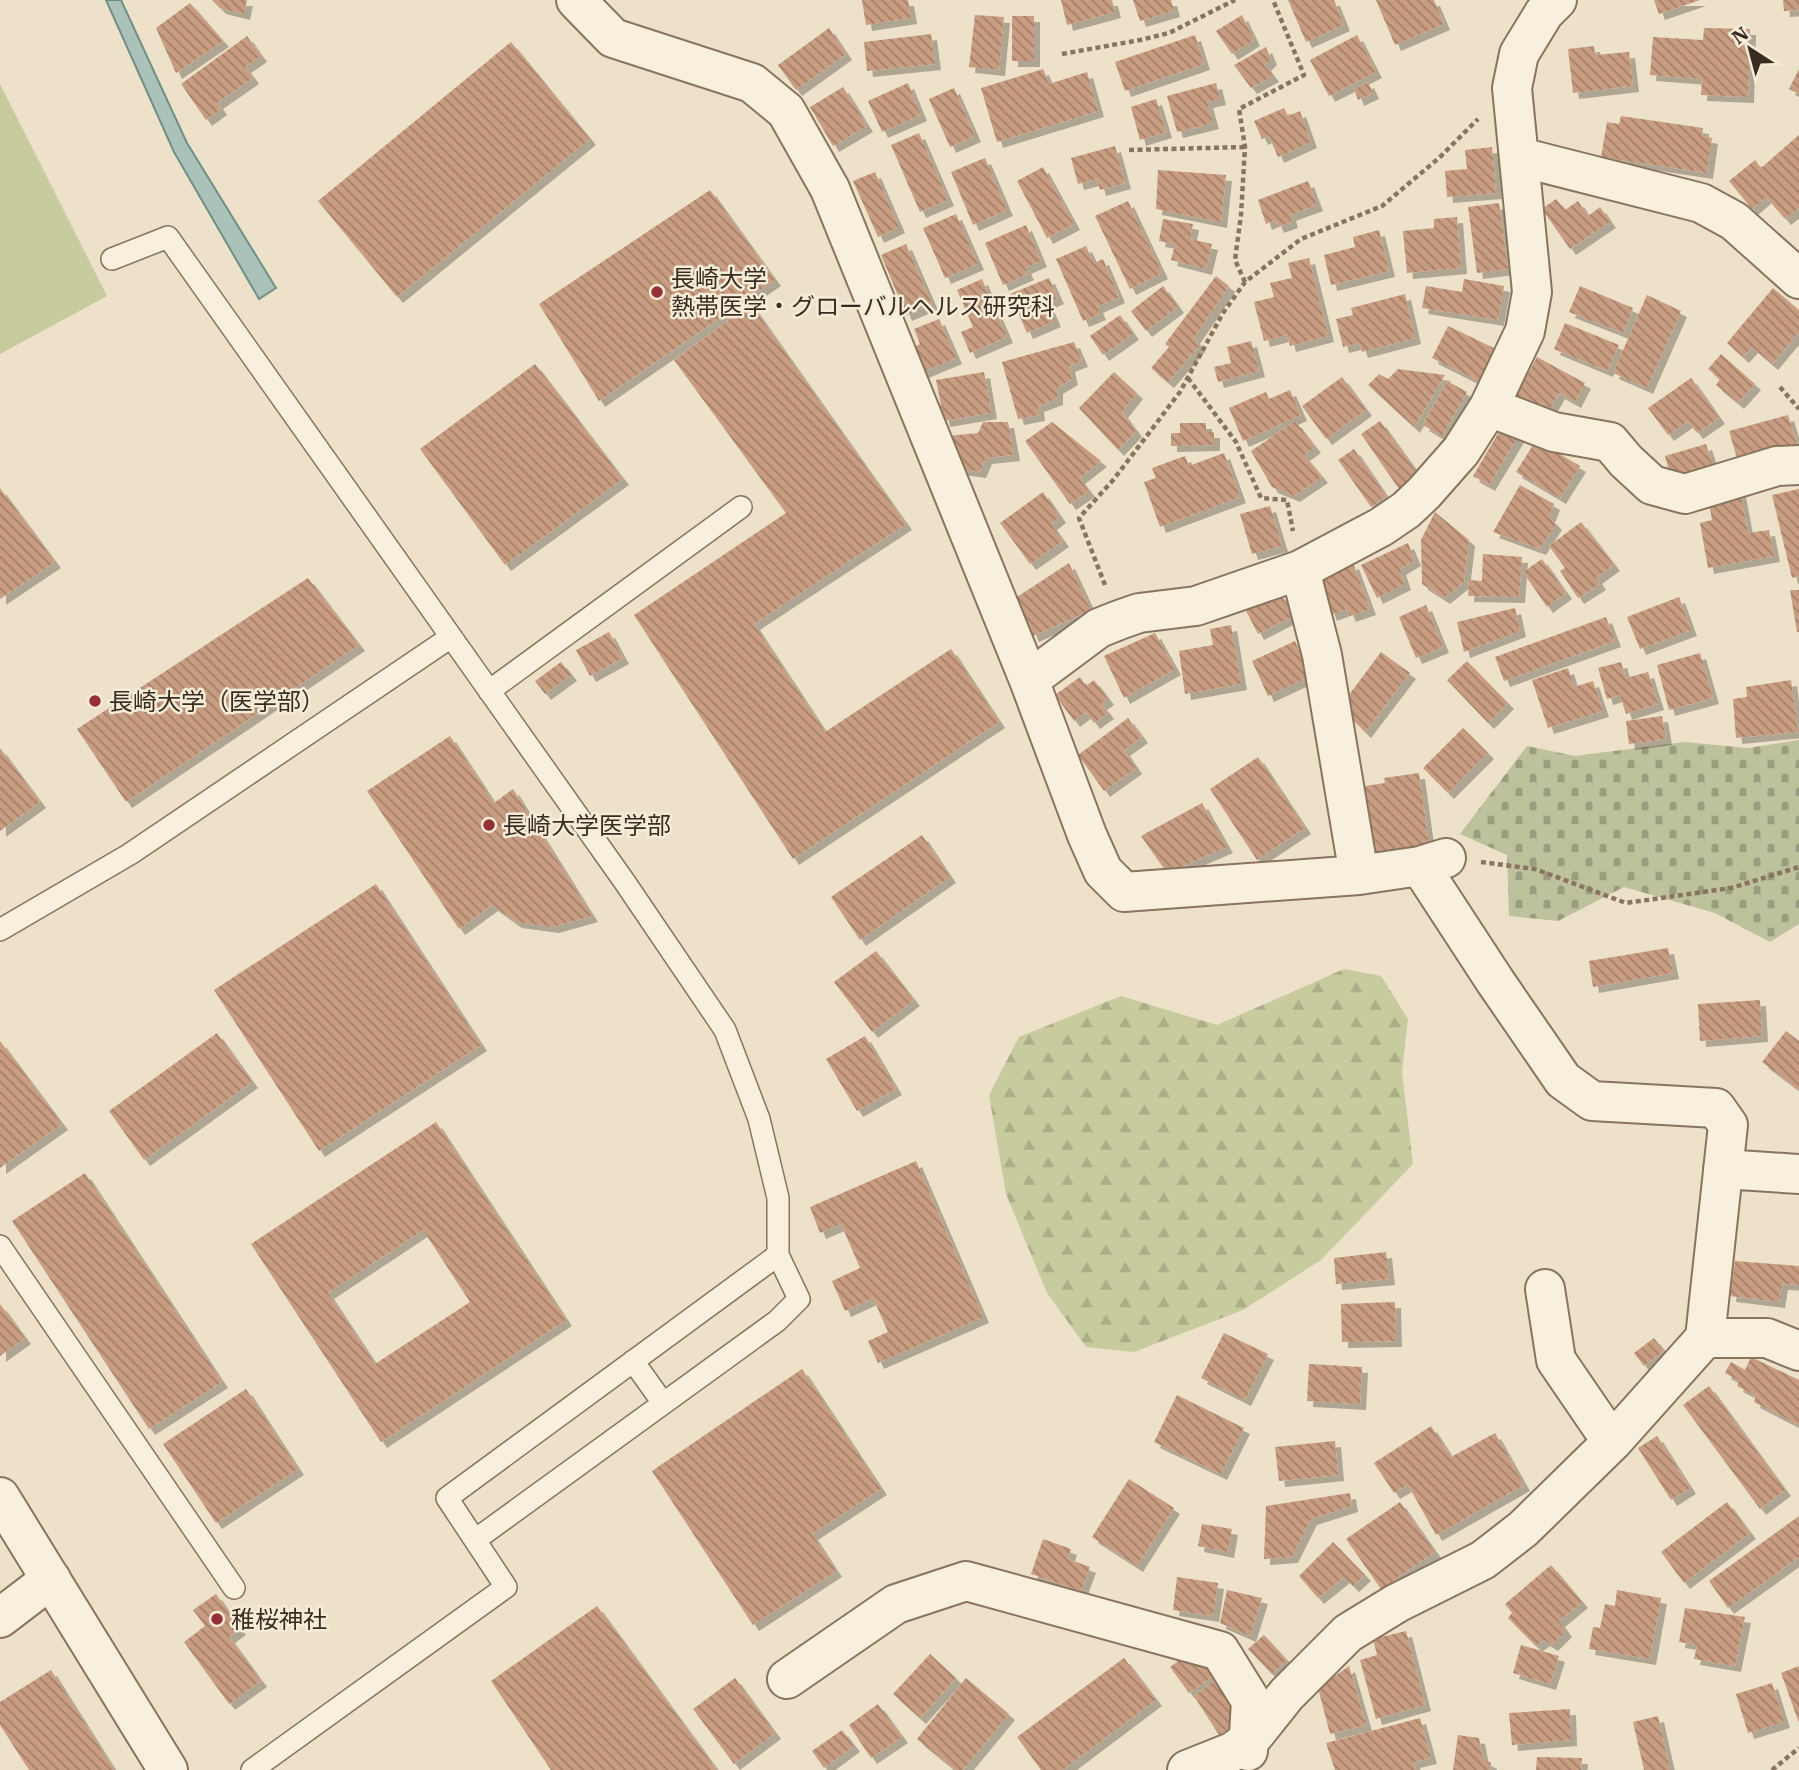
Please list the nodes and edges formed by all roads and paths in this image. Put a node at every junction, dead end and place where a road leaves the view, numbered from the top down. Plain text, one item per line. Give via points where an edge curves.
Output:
1 (576, 0) edge
2 (1235, 0) edge
3 (1273, 0) edge
4 (1557, 0) edge
5 (1062, 54) dead end
6 (1512, 101) junction
7 (1245, 147) junction
8 (1129, 150) dead end
9 (1520, 158) junction
10 (112, 259) dead end
11 (1797, 272) edge
12 (1245, 282) junction
13 (1188, 378) junction
14 (1780, 387) dead end
15 (1489, 407) junction
16 (1799, 410) edge
17 (1799, 465) edge
18 (741, 507) dead end
19 (1300, 570) junction
20 (1119, 620) junction
21 (451, 637) junction
22 (1029, 680) junction
23 (489, 691) junction
24 (1433, 862) junction
25 (1799, 867) edge
26 (1359, 875) junction
27 (0, 930) edge
28 (1723, 1169) junction
29 (1799, 1174) edge
30 (0, 1246) edge
31 (778, 1255) junction
32 (1545, 1289) dead end
33 (1705, 1338) junction
34 (1799, 1351) edge
35 (634, 1361) junction
36 (663, 1403) junction
37 (1612, 1443) junction
38 (0, 1497) edge
39 (475, 1540) junction
40 (51, 1579) junction
41 (234, 1588) dead end
42 (0, 1619) edge
43 (787, 1679) dead end
44 (1799, 1748) edge
45 (1248, 1755) edge
46 (168, 1770) edge
47 (252, 1770) edge
48 (1187, 1770) edge
49 (1772, 1770) edge

1 - 22 street via 613,38 752,83 786,111 830,189
2 - 5 path via 1169,33
3 - 7 path via 1304,75 1239,109
4 - 6 street via 1519,54
6 - 9 street
6 - 12 path via 1485,111 1382,206 1301,239
7 - 8 path
7 - 12 path via 1235,260
9 - 11 street via 1701,203 1734,221
9 - 15 street via 1532,292 1525,331
10 - 21 lane via 168,237
12 - 13 path
13 - 19 path via 1236,442 1261,498 1287,500
13 - 20 path via 1114,479 1079,518
14 - 16 path
15 - 17 street via 1554,432 1611,442 1652,485 1685,494 1777,466
15 - 19 street via 1461,451 1406,510
18 - 23 lane
19 - 20 street via 1196,606
19 - 26 street via 1322,655
20 - 22 street via 1099,628
21 - 23 lane
21 - 27 lane via 130,855
22 - 26 street via 1103,871 1124,892
23 - 31 lane via 725,1030 762,1132 778,1198
24 - 25 path via 1535,869 1626,903 1731,888
24 - 26 street
24 - 28 street via 1495,981 1563,1080 1592,1101 1716,1108 1728,1125
28 - 29 street
28 - 33 street
30 - 41 lane
31 - 35 lane
31 - 36 lane via 799,1299 777,1321
32 - 37 street via 1556,1360
33 - 34 street via 1767,1338
33 - 37 street
35 - 36 lane
35 - 39 lane via 447,1498
36 - 39 lane
37 - 45 street via 1523,1529 1483,1559 1348,1633 1287,1694
38 - 40 street
39 - 47 lane via 506,1587
40 - 42 street
40 - 46 street
43 - 45 street via 896,1604 966,1581 1220,1651 1251,1701
44 - 49 path
45 - 48 street via 1232,1752

